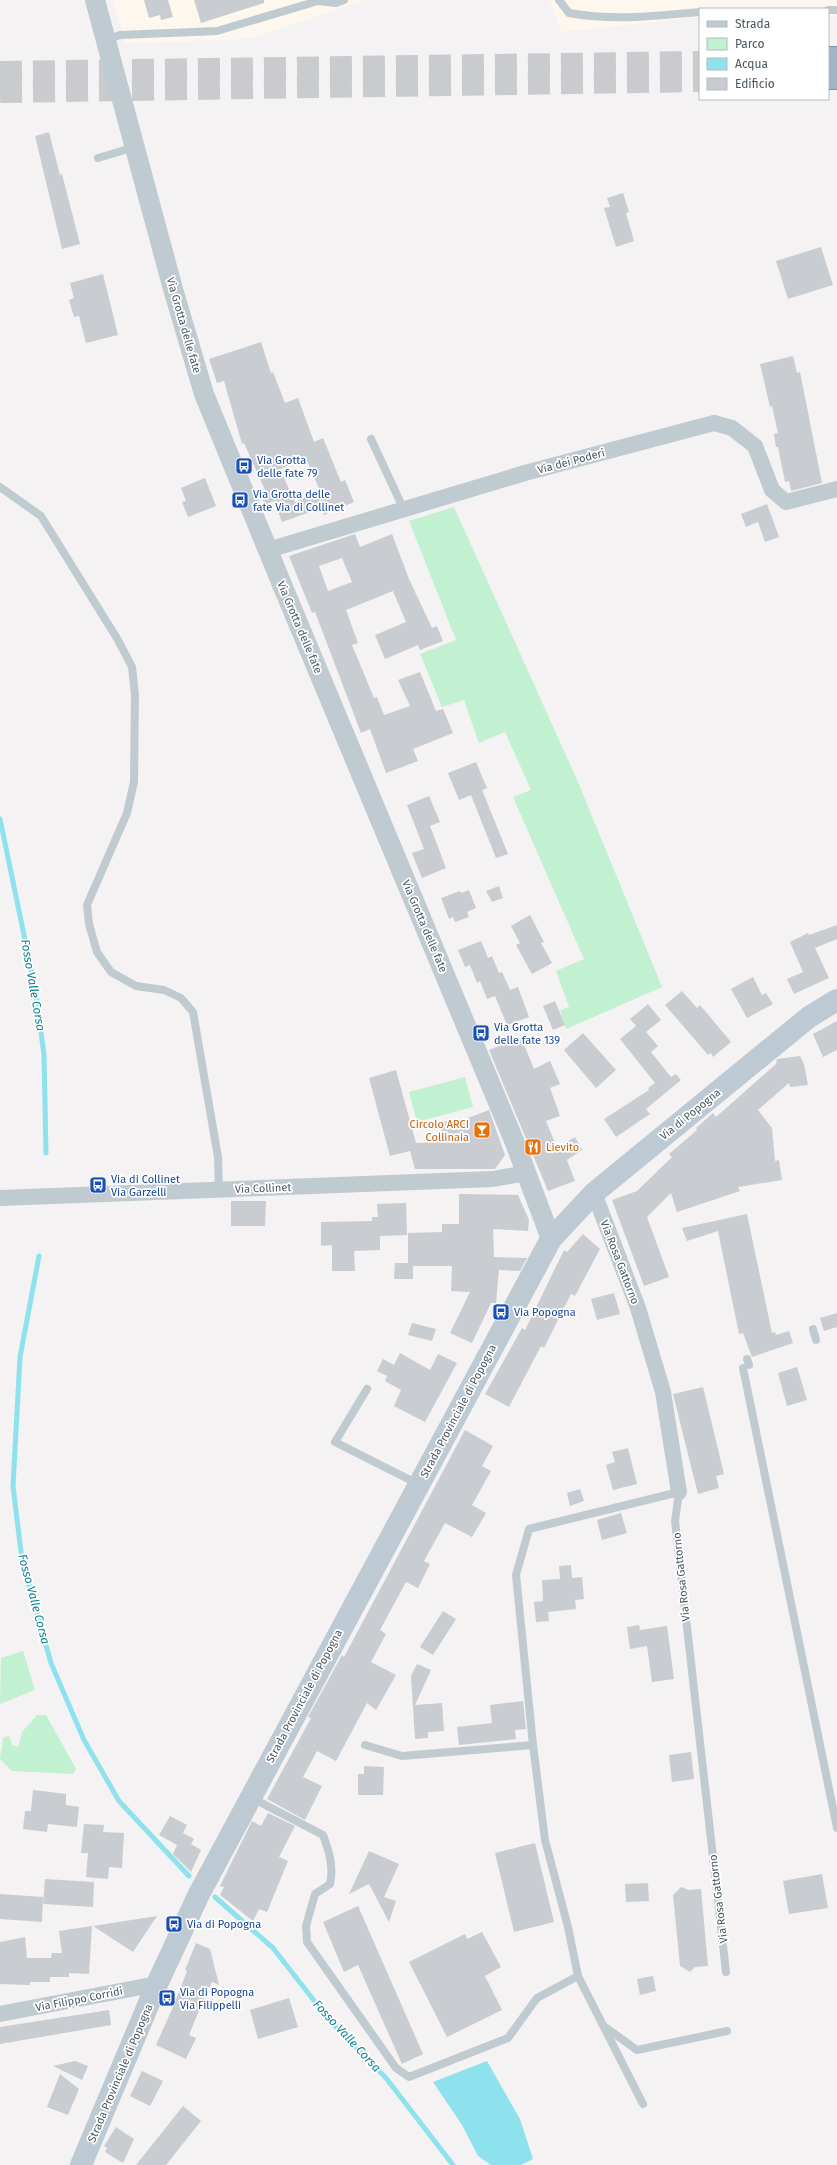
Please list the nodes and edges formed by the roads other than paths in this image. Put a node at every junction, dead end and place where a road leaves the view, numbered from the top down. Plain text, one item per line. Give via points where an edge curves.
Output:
1 (95, 0) edge
2 (318, 0) edge
3 (344, 0) edge
4 (559, 0) edge
5 (699, 12) edge
6 (105, 40) junction
7 (135, 147) junction
8 (98, 158) dead end
9 (371, 439) dead end
10 (0, 488) edge
11 (837, 489) edge
12 (404, 510) junction
13 (268, 550) junction
14 (837, 1000) edge
15 (526, 1174) junction
16 (219, 1190) junction
17 (594, 1193) junction
18 (0, 1198) edge
19 (551, 1239) junction
20 (813, 1329) dead end
21 (816, 1340) dead end
22 (746, 1364) dead end
23 (367, 1389) dead end
24 (418, 1484) junction
25 (679, 1492) junction
26 (365, 1745) dead end
27 (532, 1745) junction
28 (250, 1797) junction
29 (837, 1828) edge
30 (726, 1972) dead end
31 (578, 1976) junction
32 (158, 1984) junction
33 (0, 2014) edge
34 (604, 2027) junction
35 (727, 2031) dead end
36 (643, 2104) dead end
37 (81, 2165) edge

1 - 6 street, Via Grotta delle fate
2 - 3 lane
2 - 6 lane via 217,31 120,35
4 - 5 lane via 569,13 597,18 640,18
6 - 7 street, Via Grotta delle fate
7 - 8 lane
7 - 13 street, Via Grotta delle fate via 170,290 204,394
9 - 12 lane
10 - 16 lane via 41,516 132,667 135,695 134,782 127,814 87,905 89,924 97,952 111,972 136,986 164,990 181,998 193,1012 218,1156
11 - 12 street, Via dei Poderi via 786,502 772,490 755,446 732,428 714,423 525,473
12 - 13 street, Via dei Poderi
13 - 15 street, Via Grotta delle fate via 438,943
14 - 17 main road, Via di Popogna via 808,1017
15 - 16 street, Via Collinet via 493,1179
15 - 19 street, Via Grotta delle fate
16 - 18 street, Via Collinet
17 - 19 main road, Via di Popogna
17 - 25 street, Via Rosa Gattorno via 638,1308 663,1392
19 - 24 main road, Strada Provinciale di Popogna
20 - 21 lane
22 - 29 lane
23 - 24 lane via 335,1442
24 - 28 main road, Strada Provinciale di Popogna
25 - 27 lane via 529,1529 516,1575
25 - 30 lane, Via Rosa Gattorno via 675,1521
26 - 27 lane via 402,1756
27 - 31 lane via 545,1840
28 - 31 lane via 323,1835 330,1854 332,1875 330,1884 315,1894 306,1926 307,1942 396,2068 409,2077 508,2038 537,1998
28 - 32 main road, Strada Provinciale di Popogna via 199,1894
31 - 34 lane
32 - 33 street, Via Filippo Corridi
32 - 37 main road, Strada Provinciale di Popogna
34 - 35 lane via 637,2050
34 - 36 lane

